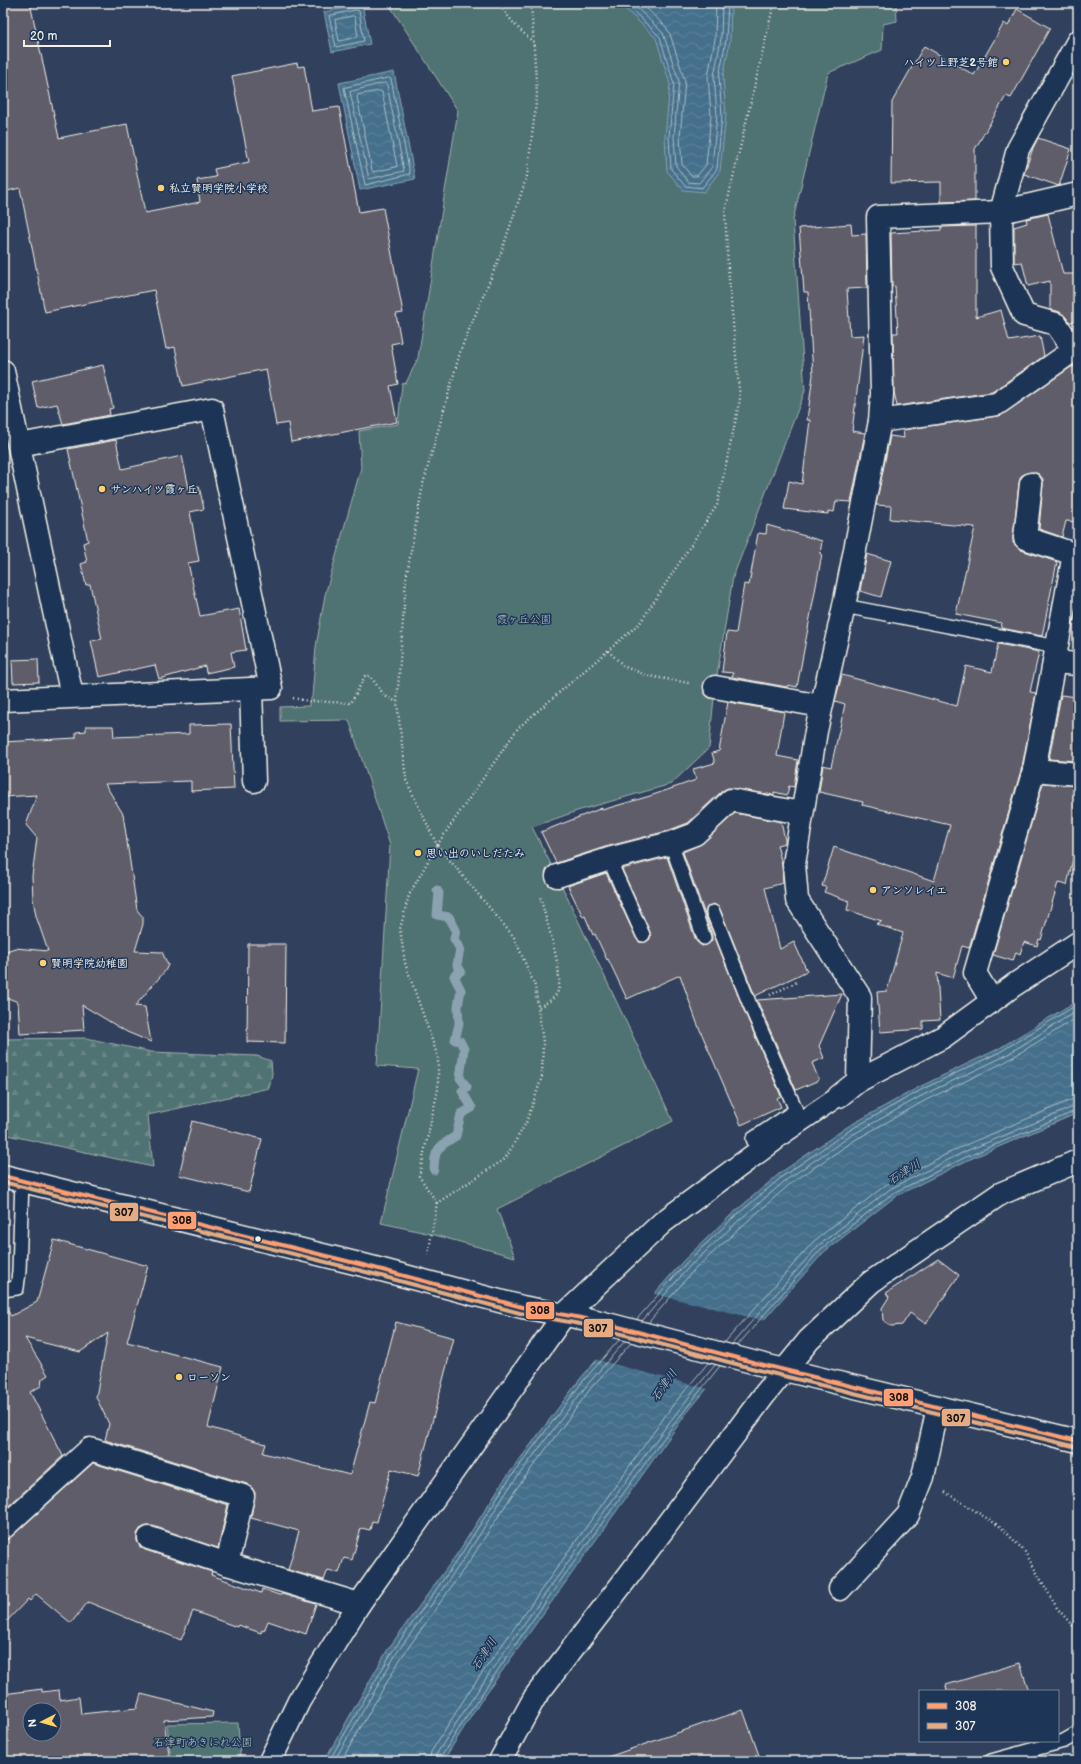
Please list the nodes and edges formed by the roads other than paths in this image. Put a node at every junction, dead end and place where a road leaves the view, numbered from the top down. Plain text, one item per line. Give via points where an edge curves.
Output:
1 (1078, 42) edge
2 (1078, 194) edge
3 (1001, 212) junction
4 (1076, 350) edge
5 (3, 371) edge
6 (880, 422) junction
7 (19, 445) junction
8 (1031, 484) dead end
9 (1076, 554) edge
10 (844, 606) junction
11 (1055, 654) junction
12 (1078, 664) edge
13 (715, 687) road end
14 (251, 689) junction
15 (72, 696) junction
16 (3, 700) edge
17 (821, 706) junction
18 (1034, 770) junction
19 (1078, 774) edge
20 (254, 781) dead end
21 (801, 813) junction
22 (671, 843) junction
23 (608, 859) junction
24 (557, 876) road end
25 (713, 912) dead end
26 (643, 935) dead end
27 (704, 938) dead end
28 (1078, 943) edge
29 (992, 1001) junction
30 (858, 1081) junction
31 (839, 1096) joint
32 (765, 1146) junction
33 (1078, 1161) edge
34 (12, 1178) edge
35 (3, 1290) edge
36 (564, 1315) junction
37 (786, 1369) junction
38 (938, 1407) junction
39 (1078, 1440) edge
40 (3, 1528) edge
41 (149, 1538) dead end
42 (227, 1564) junction
43 (840, 1589) dead end
44 (359, 1604) junction
45 (1078, 1733) edge
46 (270, 1761) edge
47 (500, 1761) edge
48 (991, 1761) edge

1 - 3 street via 1018,149
2 - 3 street
3 - 4 street via 1002,267 1024,315 1056,324
3 - 6 street via 878,217 882,394
4 - 6 street via 997,404
5 - 7 street
6 - 10 street
7 - 14 street via 212,409 271,688
7 - 15 street
8 - 9 street via 1025,538
9 - 11 street
10 - 11 lane
10 - 17 street
11 - 12 street
11 - 18 street
13 - 17 street
14 - 15 street
14 - 20 street
15 - 16 street
17 - 21 street
18 - 19 street
18 - 29 street via 975,973
21 - 22 street via 732,800 695,834
21 - 30 street via 794,864 797,900 860,997
22 - 23 street
22 - 27 lane
23 - 24 street
23 - 26 lane
25 - 32 lane via 796,1110 753,1139
28 - 29 street
29 - 30 street via 944,1037
30 - 31 street
31 - 32 street
32 - 36 street via 663,1222
33 - 37 street via 1000,1194 871,1282 808,1340
34 - 35 lane via 19,1271 17,1288
34 - 36 street via 522,1307
36 - 37 street
36 - 44 street
37 - 38 street
37 - 47 street via 764,1394 535,1697
38 - 39 street
38 - 43 street via 923,1477 908,1515
40 - 42 street via 90,1449 243,1496
41 - 42 street
42 - 44 street
44 - 46 street via 299,1701
45 - 48 lane via 1064,1741

